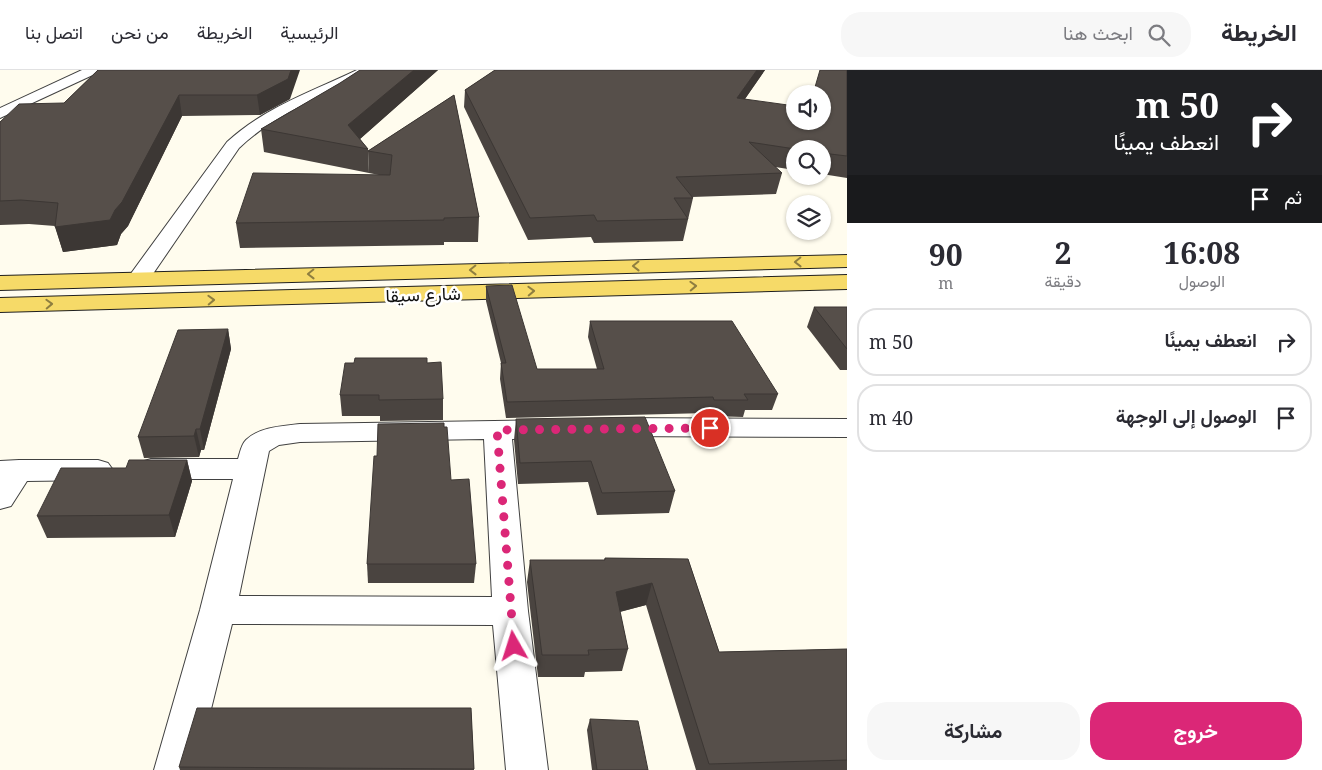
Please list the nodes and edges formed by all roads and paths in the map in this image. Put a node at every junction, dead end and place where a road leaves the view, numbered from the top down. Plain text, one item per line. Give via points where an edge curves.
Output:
1 (92, 70) edge
2 (368, 70) edge
3 (0, 114) edge
4 (847, 261) edge
5 (138, 279) junction
6 (847, 282) edge
7 (0, 283) edge
8 (0, 306) edge
9 (847, 428) edge
10 (497, 430) junction
11 (250, 469) junction
12 (9, 471) edge
13 (0, 498) edge
14 (218, 610) junction
15 (510, 611) junction
16 (175, 770) edge
17 (527, 770) edge

1 - 3 street
2 - 5 street via 269,116 247,130
4 -> 5 main road, شارع سيقا
5 - 7 main road, شارع سيقا
8 -> 6 main road, شارع سيقا
9 - 10 street
10 - 11 street via 300,433 272,437 256,446
10 - 15 street
11 - 12 street
11 - 14 street
12 - 13 street
14 - 15 street
14 - 16 street
15 - 17 street

